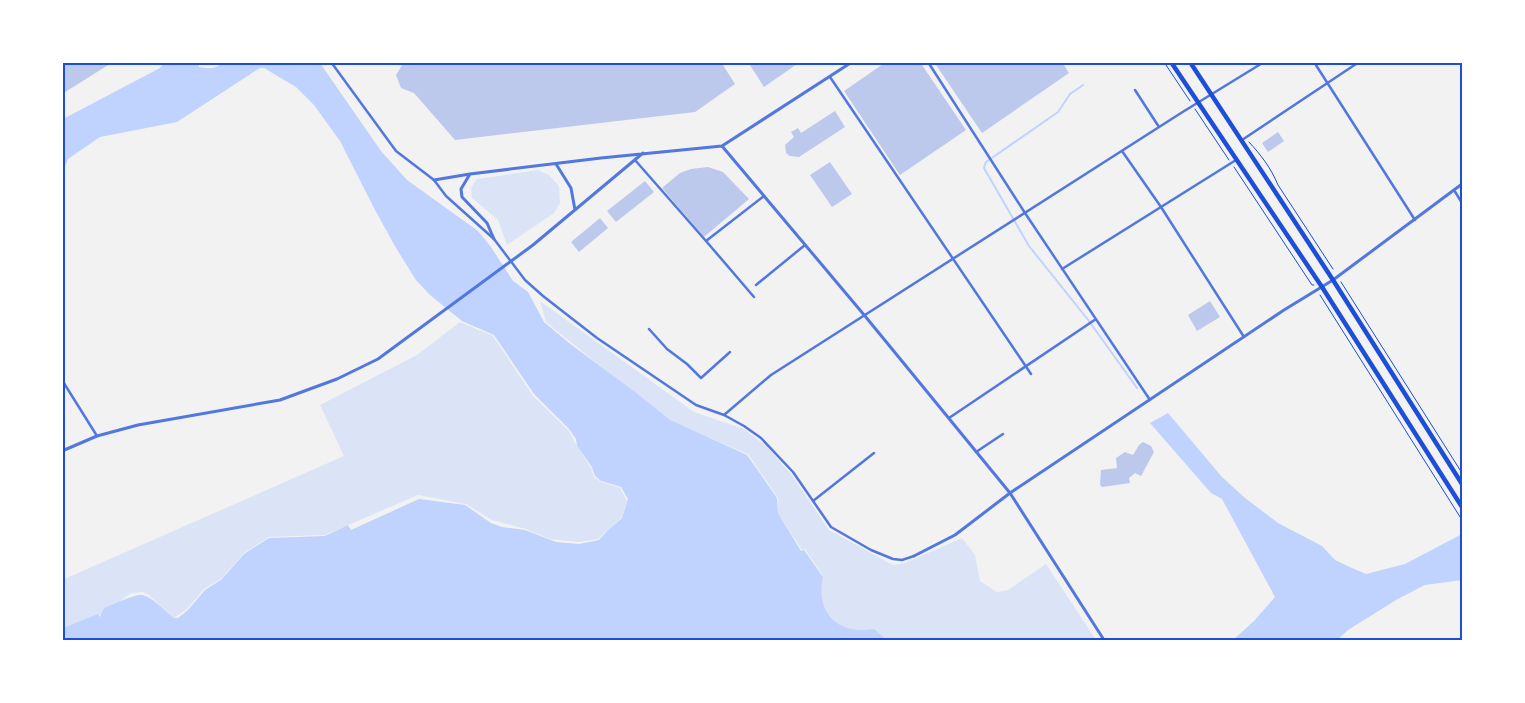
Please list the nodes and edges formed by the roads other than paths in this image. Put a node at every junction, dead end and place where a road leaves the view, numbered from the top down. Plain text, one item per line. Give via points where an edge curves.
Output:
1 (331, 62) edge
2 (852, 62) edge
3 (928, 62) edge
4 (1171, 62) edge
5 (1190, 62) edge
6 (1264, 62) edge
7 (1314, 62) edge
8 (1359, 62) edge
9 (830, 77) junction
10 (1328, 83) junction
11 (1135, 90) dead end
12 (1212, 94) junction
13 (1196, 104) junction
14 (1159, 127) junction
15 (1244, 139) junction
16 (722, 146) junction
17 (1122, 151) junction
18 (643, 153) junction
19 (635, 160) junction
20 (1236, 160) junction
21 (556, 164) junction
22 (470, 174) junction
23 (434, 180) junction
24 (1462, 184) edge
25 (1454, 190) junction
26 (764, 196) junction
27 (1462, 203) edge
28 (1161, 207) junction
29 (576, 211) junction
30 (1025, 213) junction
31 (1415, 220) junction
32 (494, 239) junction
33 (706, 241) junction
34 (805, 245) junction
35 (954, 259) junction
36 (1062, 269) junction
37 (1333, 280) junction
38 (756, 285) dead end
39 (1322, 287) junction
40 (754, 297) dead end
41 (865, 316) junction
42 (1094, 320) junction
43 (649, 329) dead end
44 (1244, 337) junction
45 (730, 352) dead end
46 (1026, 366) junction
47 (1031, 374) dead end
48 (62, 380) edge
49 (1150, 400) junction
50 (724, 415) junction
51 (948, 418) junction
52 (1003, 434) dead end
53 (97, 436) junction
54 (62, 451) edge
55 (976, 452) junction
56 (874, 453) dead end
57 (1462, 484) edge
58 (1010, 493) junction
59 (813, 501) junction
60 (1462, 507) edge
61 (914, 556) joint
62 (1104, 640) edge

1 - 23 street via 396,151
2 - 9 street
3 - 30 street
4 - 13 main road
5 - 12 main road
6 - 12 street
7 - 10 street
8 - 10 street
9 - 16 street
9 - 35 street
10 - 15 street
10 - 31 street
11 - 14 street
12 - 13 street
12 - 15 main road
13 - 14 street
13 - 20 main road
14 - 17 street
15 - 37 main road
16 - 18 street
16 - 26 street
17 - 28 street
17 - 30 street
18 - 19 street
18 - 21 street
19 - 29 street
19 - 33 street
20 - 28 street
20 - 39 main road
21 - 22 street
21 - 29 street via 571,188
22 - 23 street
22 - 32 street via 461,189 462,197 487,223
23 - 32 street via 446,196
24 - 25 street
25 - 27 street
25 - 31 street
26 - 33 street
26 - 34 street
28 - 36 street
28 - 44 street
29 - 53 street via 378,359 337,379 280,400 138,425
30 - 35 street
30 - 36 street
31 - 37 street
32 - 50 street via 525,280 597,338 696,405
33 - 40 street
34 - 38 street
34 - 41 street
35 - 41 street
35 - 46 street
36 - 42 street
37 - 39 street
37 - 57 main road
39 - 44 street
39 - 60 main road
41 - 50 street via 771,375
41 - 51 street
42 - 46 street
42 - 49 street
43 - 45 street via 701,378
44 - 49 street
46 - 47 street
46 - 51 street
48 - 53 street
49 - 58 street
50 - 59 street via 761,438 793,472
51 - 55 street
52 - 55 street
53 - 54 street
55 - 58 street
56 - 59 street
58 - 61 street via 955,535
58 - 62 street
59 - 61 street via 831,527 871,550 893,559

